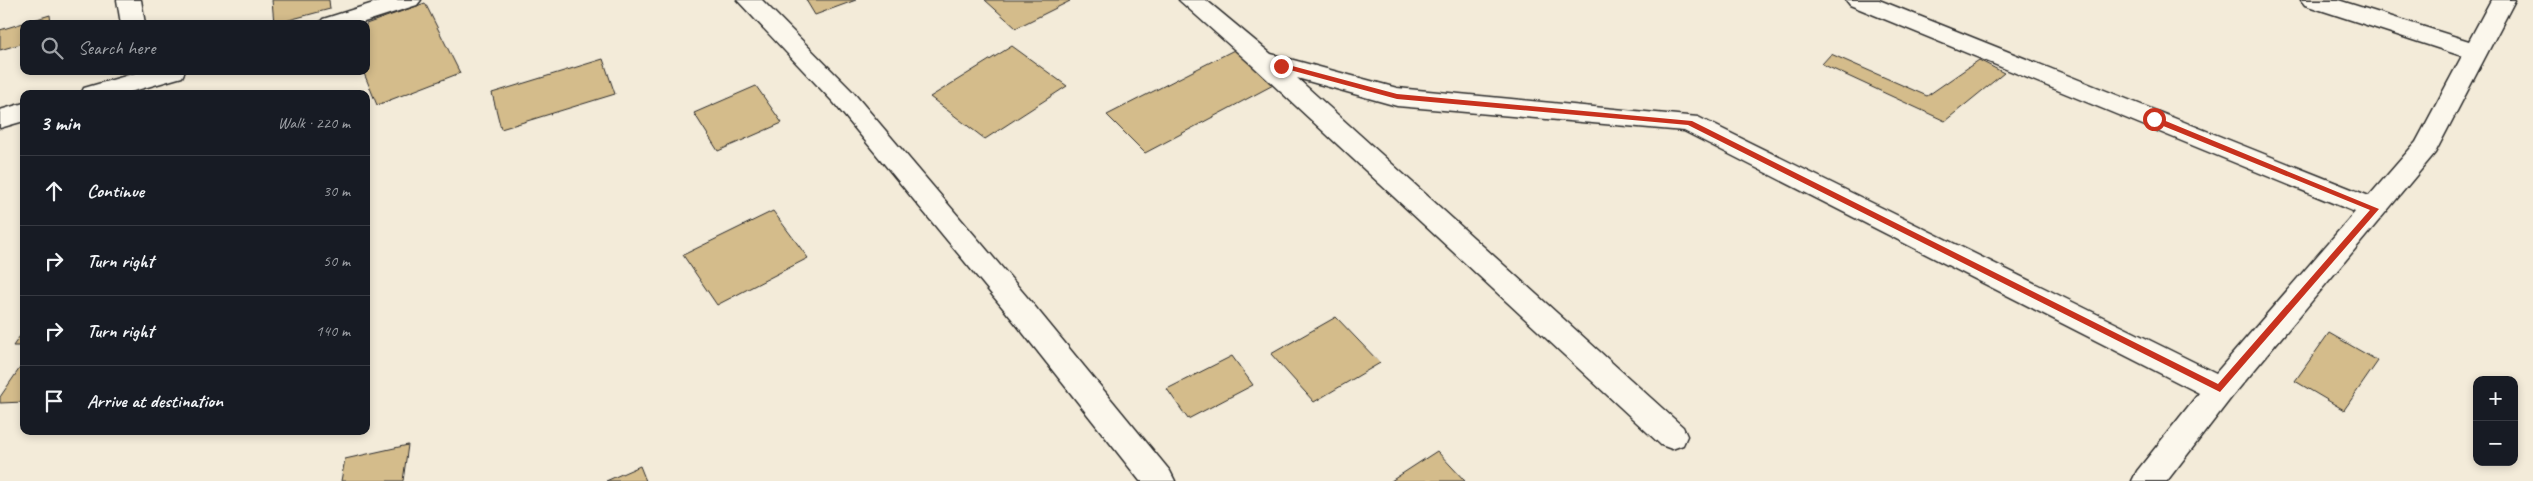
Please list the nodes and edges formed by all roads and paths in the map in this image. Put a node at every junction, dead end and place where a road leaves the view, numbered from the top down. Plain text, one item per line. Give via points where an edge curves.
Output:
1 (129, 0) edge
2 (410, 0) edge
3 (749, 0) edge
4 (1191, 0) edge
5 (1858, 0) edge
6 (2312, 0) edge
7 (2503, 0) edge
8 (132, 20) edge
9 (343, 20) edge
10 (2477, 52) junction
11 (1262, 60) junction
12 (162, 75) edge
13 (145, 82) edge
14 (110, 90) edge
15 (20, 113) edge
16 (0, 119) edge
17 (2375, 209) junction
18 (2220, 389) junction
19 (1672, 436) dead end
20 (2154, 479) edge
21 (1159, 481) edge

1 - 8 street
2 - 9 street
3 - 21 street via 843,97
4 - 11 street
5 - 17 street
6 - 10 street
7 - 10 street
10 - 17 street via 2426,147
11 - 18 street via 1397,97 1689,122
11 - 19 street
12 - 13 street
13 - 14 street
15 - 16 street
17 - 18 street
18 - 20 street

